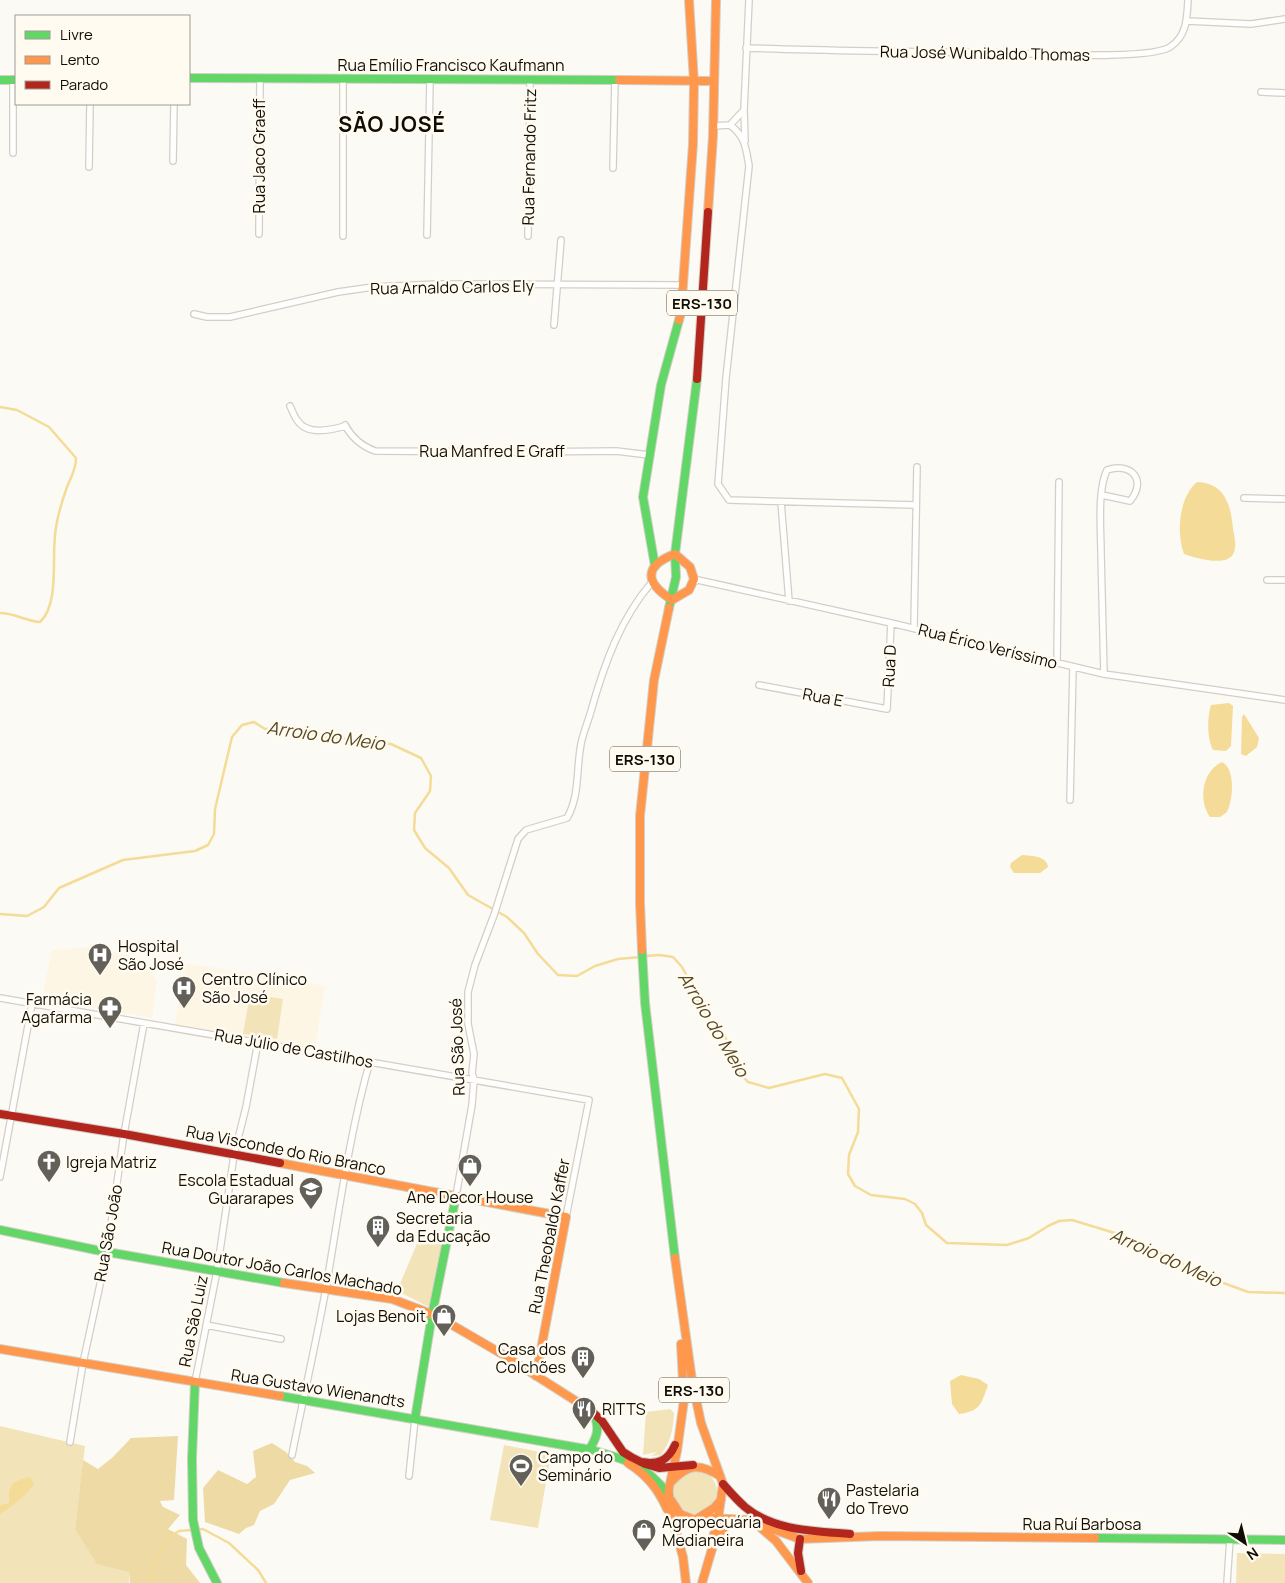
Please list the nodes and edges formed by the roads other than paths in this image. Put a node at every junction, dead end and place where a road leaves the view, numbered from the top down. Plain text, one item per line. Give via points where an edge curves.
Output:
1 (689, 0) edge
2 (716, 0) edge
3 (748, 0) edge
4 (1188, 0) edge
5 (1285, 19) edge
6 (1187, 21) junction
7 (746, 48) junction
8 (190, 78) edge
9 (260, 78) junction
10 (343, 79) junction
11 (530, 79) junction
12 (615, 79) junction
13 (0, 80) edge
14 (15, 80) edge
15 (430, 80) junction
16 (714, 81) junction
17 (694, 82) junction
18 (1261, 92) dead end
19 (1285, 93) edge
20 (90, 105) edge
21 (174, 105) edge
22 (744, 110) junction
23 (730, 125) junction
24 (713, 126) junction
25 (746, 143) junction
26 (13, 153) dead end
27 (173, 161) dead end
28 (89, 167) dead end
29 (613, 168) dead end
30 (259, 234) dead end
31 (427, 235) dead end
32 (343, 236) dead end
33 (528, 236) dead end
34 (560, 240) dead end
35 (557, 285) junction
36 (683, 285) junction
37 (194, 314) dead end
38 (554, 325) dead end
39 (290, 406) dead end
40 (649, 455) junction
41 (917, 467) dead end
42 (1059, 482) dead end
43 (1102, 495) junction
44 (1244, 498) dead end
45 (1285, 499) edge
46 (781, 502) junction
47 (916, 505) junction
48 (675, 554) junction
49 (655, 566) junction
50 (1267, 580) dead end
51 (1285, 580) edge
52 (652, 582) junction
53 (694, 582) junction
54 (672, 600) junction
55 (789, 601) junction
56 (891, 622) junction
57 (914, 628) junction
58 (1057, 663) junction
59 (1073, 667) junction
60 (1104, 674) junction
61 (759, 685) dead end
62 (1285, 700) edge
63 (887, 709) joint
64 (1070, 800) dead end
65 (0, 998) edge
66 (32, 1004) junction
67 (144, 1023) junction
68 (258, 1042) junction
69 (370, 1061) junction
70 (474, 1079) junction
71 (588, 1100) joint
72 (0, 1114) edge
73 (10, 1116) junction
74 (124, 1134) junction
75 (234, 1155) junction
76 (345, 1175) junction
77 (0, 1177) edge
78 (456, 1196) junction
79 (566, 1217) junction
80 (0, 1230) edge
81 (107, 1252) junction
82 (218, 1271) junction
83 (326, 1289) junction
84 (680, 1301) junction
85 (432, 1315) junction
86 (206, 1325) junction
87 (281, 1339) dead end
88 (0, 1349) edge
89 (83, 1363) junction
90 (536, 1376) junction
91 (195, 1382) junction
92 (303, 1400) junction
93 (594, 1414) junction
94 (415, 1419) junction
95 (680, 1430) junction
96 (70, 1442) dead end
97 (588, 1450) junction
98 (292, 1455) dead end
99 (630, 1460) junction
100 (641, 1462) junction
101 (698, 1466) junction
102 (673, 1467) junction
103 (409, 1476) dead end
104 (721, 1480) junction
105 (671, 1482) junction
106 (669, 1495) junction
107 (721, 1500) junction
108 (719, 1519) junction
109 (740, 1519) junction
110 (695, 1520) junction
111 (761, 1521) junction
112 (880, 1536) junction
113 (679, 1538) junction
114 (800, 1539) junction
115 (1230, 1539) junction
116 (1285, 1540) edge
117 (712, 1549) junction
118 (806, 1580) edge
119 (217, 1583) edge
120 (686, 1583) edge
121 (702, 1583) edge
122 (1227, 1583) edge

1 - 17 main road
2 - 16 main road, ERS-130
3 - 7 street
4 - 6 street, Rua José Wunibaldo Thomas
5 - 6 street via 1251,24
6 - 7 street, Rua José Wunibaldo Thomas via 1182,37 1169,48 1154,53 1086,55
7 - 22 street
8 - 9 main road, Rua Emílio Francisco Kaufmann
9 - 10 main road, Rua Emílio Francisco Kaufmann
9 - 30 street, Rua Jaco Graeff
10 - 15 main road, Rua Emílio Francisco Kaufmann
10 - 32 street
11 - 12 main road, Rua Emílio Francisco Kaufmann
11 - 15 main road, Rua Emílio Francisco Kaufmann
11 - 33 street, Rua Fernando Fritz
12 - 17 main road, Rua Emílio Francisco Kaufmann
12 - 29 street
13 - 14 main road
14 - 26 street
15 - 31 street
16 - 17 main road, Rua Emílio Francisco Kaufmann
16 - 24 main road, ERS-130
17 - 36 main road
18 - 19 street
20 - 28 street
21 - 27 street
22 - 23 street
22 - 25 street
23 - 24 street
23 - 25 street via 739,131
24 - 48 main road, ERS-130 via 697,386
25 - 46 street via 749,166 718,484 729,500
34 - 35 street
35 - 36 street, Rua Arnaldo Carlos Ely
35 - 37 street, Rua Arnaldo Carlos Ely via 373,287 230,317
35 - 38 street
36 - 40 main road via 681,313 661,385
39 - 40 street, Rua Manfred E Graff via 297,422 304,427 324,430 345,426 354,439 375,451 616,451
40 - 49 main road via 643,497
41 - 47 street
42 - 58 street
43 - 43 street via 1107,470 1123,468 1138,480 1136,494 1130,501
43 - 60 street
44 - 45 street
46 - 47 street
46 - 55 street
47 - 57 street
48 - 49 main road via 660,560
48 - 53 main road via 688,563 694,572
48 - 54 main road, ERS-130
49 - 52 main road
50 - 51 street
52 - 54 main road
52 - 70 street, Rua São José via 627,617 598,685 581,744 574,808 567,818 526,830 518,839 468,992
53 - 54 main road via 686,594
53 - 55 street, Rua Érico Veríssimo via 698,580
54 - 84 main road, ERS-130 via 654,680 648,729 640,816 641,921 658,1121
55 - 56 street, Rua Érico Veríssimo
56 - 57 street, Rua Érico Veríssimo
56 - 63 street, Rua D
57 - 58 street, Rua Érico Veríssimo
58 - 59 street, Rua Érico Veríssimo
59 - 60 street, Rua Érico Veríssimo
59 - 64 street
60 - 62 street, Rua Érico Veríssimo
61 - 63 street, Rua E
65 - 66 street, Rua Júlio de Castilhos
66 - 67 street, Rua Júlio de Castilhos
66 - 73 street
67 - 68 street, Rua Júlio de Castilhos
67 - 74 street, Rua São João
68 - 69 street, Rua Júlio de Castilhos
68 - 75 street, Rua São Luiz
69 - 70 street, Rua Júlio de Castilhos
69 - 76 street
70 - 71 street, Rua Júlio de Castilhos
70 - 78 street, Rua São José
71 - 79 street, Rua Theobaldo Kaffer
72 - 73 main road, Rua Visconde do Rio Branco
73 - 74 main road, Rua Visconde do Rio Branco
73 - 77 street
74 - 75 main road, Rua Visconde do Rio Branco
74 - 81 street, Rua São João
75 - 76 main road, Rua Visconde do Rio Branco
75 - 82 street, Rua São Luiz
76 - 78 main road, Rua Visconde do Rio Branco
76 - 83 street
78 - 79 main road, Rua Visconde do Rio Branco
78 - 85 main road, Rua São José
79 - 90 main road, Rua Theobaldo Kaffer
80 - 81 main road, Rua Doutor João Carlos Machado
81 - 82 main road, Rua Doutor João Carlos Machado
81 - 89 street, Rua São João
82 - 83 main road, Rua Doutor João Carlos Machado
82 - 86 street, Rua São Luiz
83 - 85 main road, Rua Doutor João Carlos Machado via 392,1299
83 - 92 street
84 - 95 main road, ERS-130 via 684,1400
84 - 104 main road, ERS-130 via 701,1423
85 - 90 main road, Rua Doutor João Carlos Machado
85 - 94 main road, Rua São José
86 - 87 street
86 - 91 street, Rua São Luiz
88 - 89 main road, Rua Gustavo Wienandts
89 - 91 main road, Rua Gustavo Wienandts
89 - 96 street, Rua São João
90 - 93 main road, Rua Doutor João Carlos Machado
91 - 92 main road, Rua Gustavo Wienandts
91 - 119 main road, Rua São Luiz via 193,1520 198,1548
92 - 94 main road, Rua Gustavo Wienandts
92 - 98 street
93 - 97 main road via 599,1426
93 - 99 main road, Rua Doutor João Carlos Machado
94 - 97 main road, Rua Gustavo Wienandts
94 - 103 street, Rua São José
95 - 100 main road via 668,1459 661,1463
95 - 102 main road, ERS-130
97 - 99 main road, Rua Gustavo Wienandts
99 - 100 main road
99 - 106 main road via 653,1475
99 - 113 main road via 655,1485
100 - 102 main road via 659,1468
101 - 102 main road
101 - 104 main road via 705,1467
101 - 105 main road via 682,1472
102 - 105 main road, ERS-130
104 - 107 main road, ERS-130
104 - 111 main road
105 - 106 main road, ERS-130
106 - 110 main road via 682,1516
106 - 113 main road, ERS-130 via 668,1503
107 - 108 main road, ERS-130
107 - 110 main road
108 - 109 main road
108 - 110 main road
108 - 117 main road, ERS-130
109 - 111 main road
109 - 117 main road via 725,1527
111 - 112 main road, Rua Ruí Barbosa via 801,1530
111 - 114 main road via 794,1533
111 - 118 main road
112 - 114 main road, Rua Ruí Barbosa
112 - 115 main road, Rua Ruí Barbosa
113 - 120 main road, ERS-130
114 - 118 main road via 799,1564
115 - 116 main road, Rua Ruí Barbosa
115 - 122 street
117 - 121 main road, ERS-130

